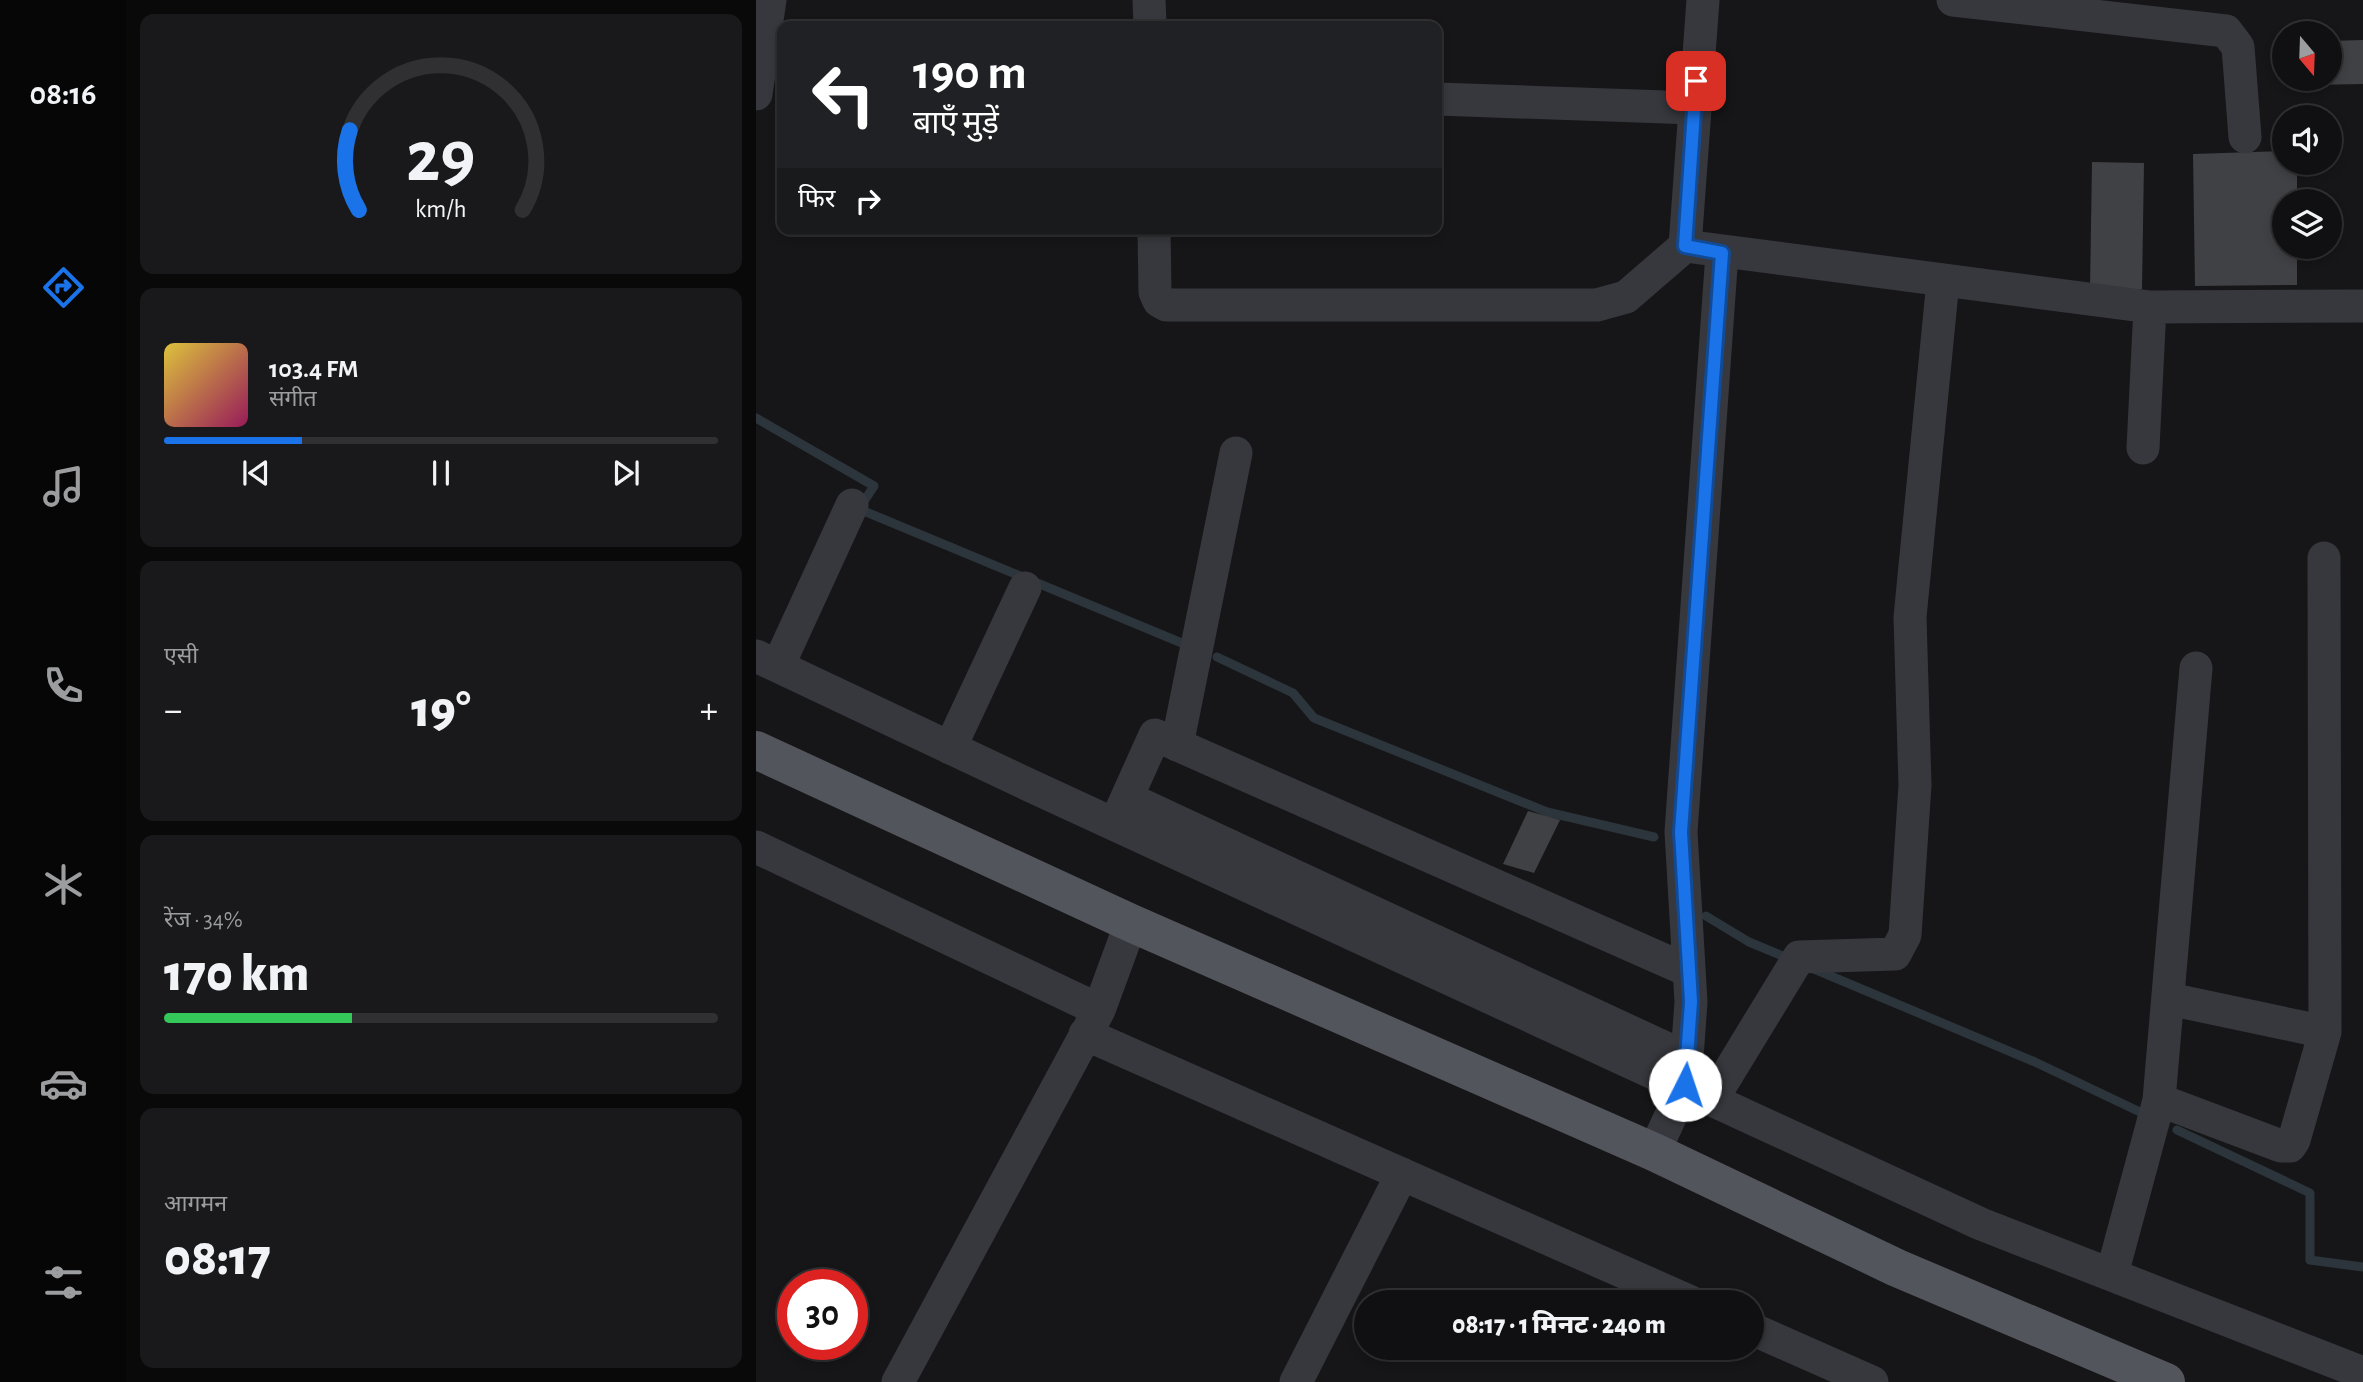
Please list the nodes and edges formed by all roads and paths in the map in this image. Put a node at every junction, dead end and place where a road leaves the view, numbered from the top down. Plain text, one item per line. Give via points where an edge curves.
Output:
1 (769, 0) edge
2 (1149, 0) edge
3 (1703, 0) edge
4 (1953, 0) edge
5 (2202, 14) edge
6 (1150, 21) edge
7 (763, 79) edge
8 (1442, 99) edge
9 (1693, 108) junction
10 (2245, 137) dead end
11 (1154, 235) edge
12 (1685, 246) junction
13 (1722, 253) junction
14 (1943, 281) junction
15 (2363, 306) edge
16 (2150, 307) junction
17 (2143, 447) dead end
18 (1236, 453) dead end
19 (852, 505) dead end
20 (2324, 558) dead end
21 (1025, 587) dead end
22 (767, 661) edge
23 (2196, 668) dead end
24 (1177, 745) junction
25 (950, 748) junction
26 (756, 750) edge
27 (1121, 811) junction
28 (756, 848) edge
29 (1131, 923) junction
30 (1689, 971) junction
31 (2169, 999) junction
32 (1092, 1022) junction
33 (2325, 1032) junction
34 (1695, 1081) junction
35 (2159, 1100) junction
36 (1654, 1152) junction
37 (1402, 1174) junction
38 (2112, 1274) junction
39 (1664, 1290) edge
40 (1764, 1334) edge
41 (2363, 1373) edge
42 (898, 1382) edge
43 (1296, 1382) edge
44 (1872, 1382) edge
45 (2166, 1382) edge

1 - 7 street
2 - 6 street
3 - 9 street
4 - 5 street
5 - 10 street via 2226,31 2238,47
8 - 9 street
9 - 12 street
11 - 12 street via 1155,292 1158,301 1166,305 1597,305 1626,297
12 - 13 street
13 - 14 street
13 - 30 street via 1681,832
14 - 16 street
14 - 34 street via 1910,617 1915,785 1905,934 1895,954 1799,957
15 - 16 street
16 - 17 street
18 - 24 street
19 - 22 street
20 - 33 street
21 - 25 street
22 - 25 street
23 - 31 street
24 - 27 street via 1155,735
24 - 30 street
25 - 27 street
26 - 29 main road
27 - 34 street
28 - 32 street
29 - 32 street
29 - 36 main road
30 - 34 street
31 - 33 street
31 - 35 street
32 - 37 street
32 - 42 street
33 - 35 street via 2290,1146
34 - 36 street
34 - 38 street via 1981,1224
35 - 38 street
36 - 45 main road via 1897,1268
37 - 39 street
37 - 43 street
38 - 41 street
40 - 44 street

